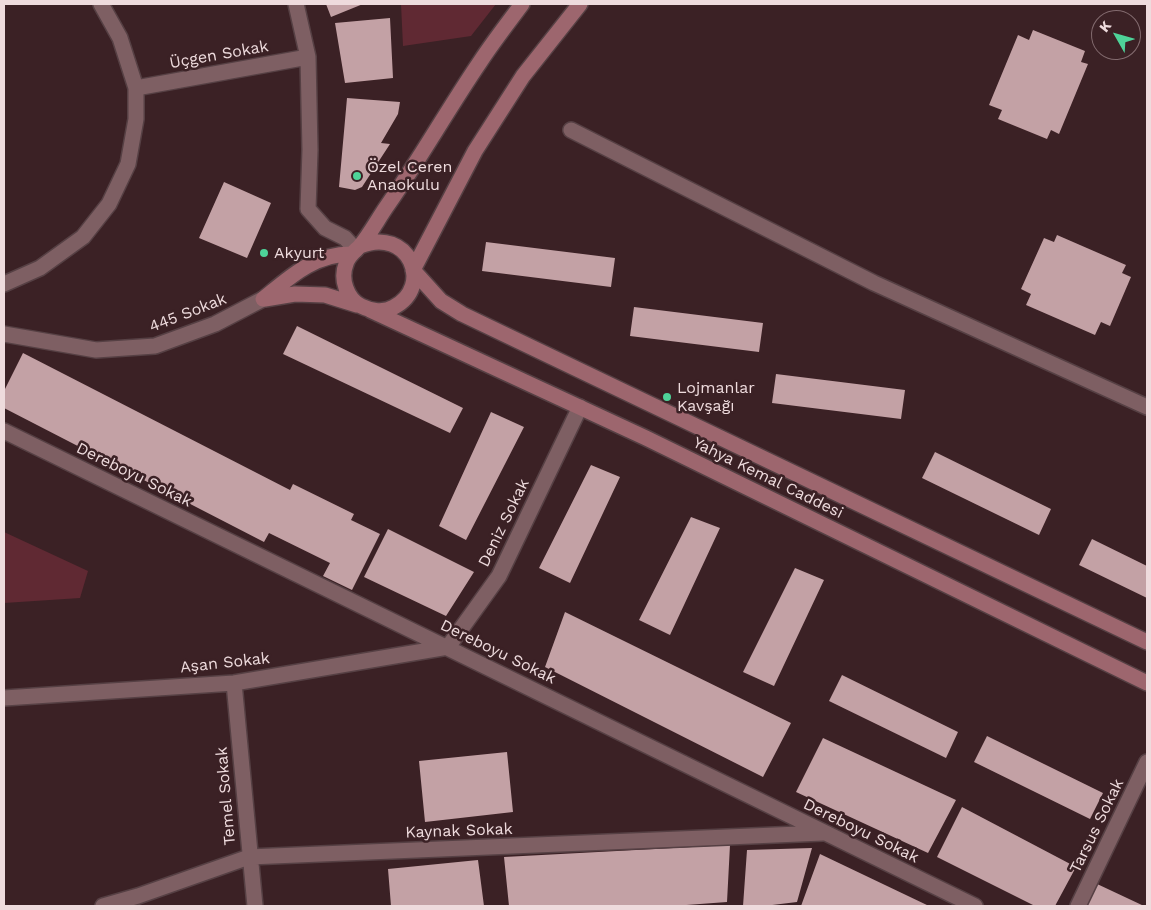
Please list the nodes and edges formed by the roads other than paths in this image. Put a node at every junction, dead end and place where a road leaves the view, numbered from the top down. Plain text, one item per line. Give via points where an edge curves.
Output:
1 (101, 4) edge
2 (296, 4) edge
3 (522, 4) edge
4 (580, 4) edge
5 (308, 57) junction
6 (136, 88) junction
7 (571, 130) dead end
8 (356, 250) junction
9 (413, 270) junction
10 (4, 284) edge
11 (263, 299) junction
12 (365, 308) junction
13 (4, 334) edge
14 (580, 407) junction
15 (1147, 407) edge
16 (4, 431) edge
17 (1147, 642) edge
18 (448, 647) junction
19 (234, 683) junction
20 (1147, 683) edge
21 (4, 698) edge
22 (1147, 762) edge
23 (825, 833) junction
24 (249, 857) junction
25 (103, 906) edge
26 (255, 906) edge
27 (976, 906) edge
28 (1078, 906) edge

1 - 6 street via 120,38
2 - 5 street
3 - 8 main road
4 - 9 main road via 523,76 475,151
5 - 6 street, Üçgen Sokak
5 - 8 street via 308,208 325,228 345,238
6 - 10 street via 136,119 128,164 109,204 82,237 40,268
7 - 15 street via 874,283
8 - 9 main road via 370,242 393,244 403,250
8 - 11 main road, 445 Sokak via 328,256 296,272
8 - 12 main road via 345,264 344,282 350,298
9 - 12 main road via 413,282 402,302 382,311
9 - 17 main road, Yahya Kemal Caddesi via 441,300 462,314
11 - 12 main road, 445 Sokak via 295,294 325,295
11 - 13 street, 445 Sokak via 215,324 155,346 96,350
12 - 14 main road, Yahya Kemal Caddesi
14 - 18 street, Deniz Sokak via 499,576
14 - 20 main road, Yahya Kemal Caddesi
16 - 18 street, Dereboyu Sokak
18 - 19 street, Aşan Sokak
18 - 23 street, Dereboyu Sokak
19 - 21 street, Aşan Sokak
19 - 24 street, Temel Sokak
22 - 28 street, Tarsus Sokak
23 - 24 street, Kaynak Sokak
23 - 27 street, Dereboyu Sokak
24 - 25 street, Kaynak Sokak
24 - 26 street, Temel Sokak

